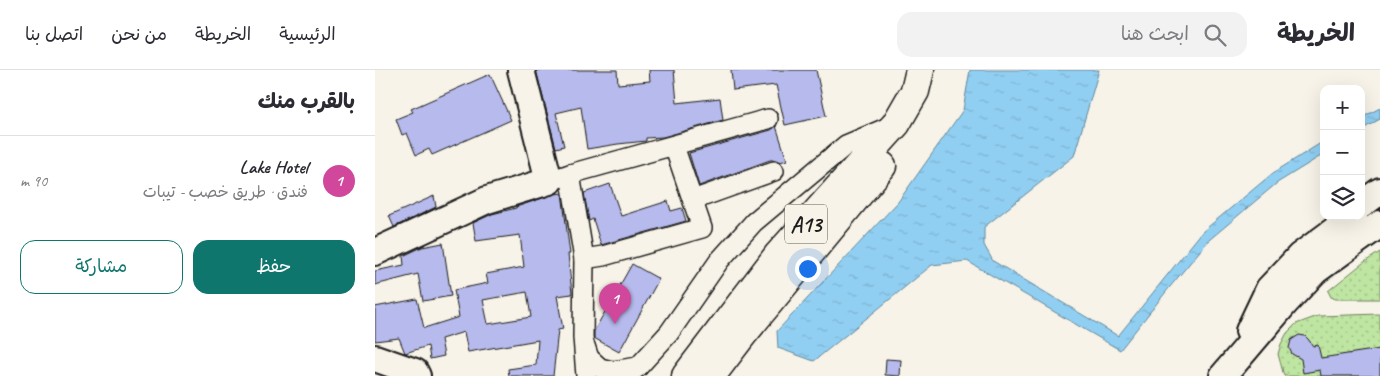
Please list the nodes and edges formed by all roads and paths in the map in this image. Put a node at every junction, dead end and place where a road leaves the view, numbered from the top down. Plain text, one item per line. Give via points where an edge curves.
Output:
1 (521, 70) edge
2 (920, 70) edge
3 (937, 70) edge
4 (768, 119) dead end
5 (896, 124) junction
6 (674, 146) junction
7 (773, 171) dead end
8 (560, 178) junction
9 (1380, 191) edge
10 (1380, 199) edge
11 (693, 200) junction
12 (1365, 202) edge
13 (1365, 208) edge
14 (1342, 220) edge
15 (1349, 220) edge
16 (1380, 224) edge
17 (375, 252) edge
18 (1300, 256) junction
19 (584, 259) junction
20 (583, 337) junction
21 (375, 358) edge
22 (633, 372) edge
23 (1233, 372) edge
24 (417, 376) edge
25 (586, 376) edge
26 (687, 376) edge
27 (711, 376) edge

1 - 8 street
2 - 5 highway, A13 via 915,91
3 - 27 highway, A13 via 933,92 914,129 799,264
4 - 6 street
5 - 22 street via 846,145 754,222 719,261 669,333
5 - 26 highway, A13 via 779,254
6 - 8 street
6 - 11 street
7 - 11 street
8 - 17 street via 487,200
8 - 19 street
9 - 12 street
10 - 13 street
11 - 19 street via 702,228
14 - 18 street
15 - 18 street
16 - 23 street via 1315,271 1285,302
18 - 23 street via 1269,290
19 - 20 street
20 - 22 street via 589,358 600,368
20 - 25 street
21 - 24 street via 415,372

